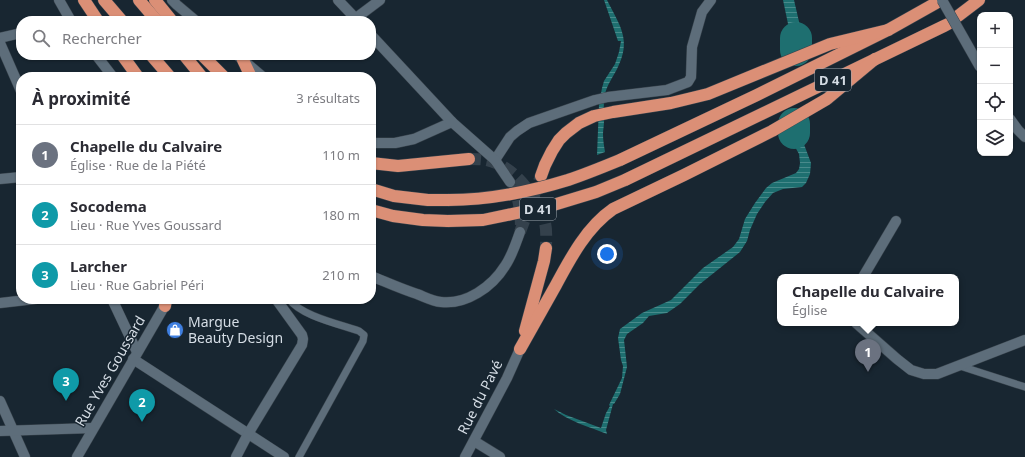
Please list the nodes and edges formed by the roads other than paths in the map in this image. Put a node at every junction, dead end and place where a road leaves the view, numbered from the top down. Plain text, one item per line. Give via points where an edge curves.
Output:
1 (59, 0) edge
2 (84, 0) edge
3 (104, 0) edge
4 (140, 0) edge
5 (155, 0) edge
6 (338, 0) edge
7 (380, 0) edge
8 (711, 0) edge
9 (979, 0) edge
10 (939, 2) edge
11 (175, 3) edge
12 (68, 16) edge
13 (95, 16) edge
14 (118, 16) edge
15 (153, 16) edge
16 (168, 16) edge
17 (190, 16) edge
18 (353, 16) edge
19 (362, 16) edge
20 (958, 16) dead end
21 (948, 24) dead end
22 (888, 30) junction
23 (16, 34) edge
24 (0, 38) edge
25 (376, 40) edge
26 (0, 42) edge
27 (875, 59) junction
28 (100, 60) edge
29 (126, 60) edge
30 (155, 60) edge
31 (188, 60) edge
32 (207, 60) edge
33 (241, 60) edge
34 (242, 60) edge
35 (977, 62) edge
36 (108, 72) edge
37 (134, 72) edge
38 (166, 72) edge
39 (198, 72) edge
40 (219, 72) edge
41 (247, 72) edge
42 (257, 72) edge
43 (16, 79) edge
44 (1011, 120) edge
45 (452, 122) junction
46 (1025, 137) edge
47 (376, 143) edge
48 (469, 159) tunnel mouth
49 (495, 160) junction
50 (376, 164) edge
51 (541, 176) tunnel mouth
52 (16, 177) edge
53 (0, 179) edge
54 (510, 182) tunnel mouth
55 (376, 191) edge
56 (376, 211) edge
57 (896, 221) dead end
58 (520, 232) dead end
59 (546, 248) tunnel mouth
60 (865, 274) edge
61 (376, 278) edge
62 (16, 301) edge
63 (0, 303) edge
64 (114, 304) edge
65 (164, 304) edge
66 (280, 304) edge
67 (294, 304) edge
68 (859, 326) edge
69 (1025, 340) edge
70 (520, 349) junction
71 (135, 356) junction
72 (960, 366) junction
73 (1025, 387) edge
74 (0, 401) edge
75 (93, 428) junction
76 (0, 431) edge
77 (13, 431) junction
78 (248, 434) junction
79 (474, 441) junction
80 (25, 457) edge
81 (76, 457) edge
82 (236, 457) edge
83 (284, 457) edge
84 (299, 457) edge
85 (465, 457) edge
86 (500, 457) edge

1 - 12 street
2 - 13 highway
3 - 14 highway
4 - 15 highway
5 - 16 highway
6 - 18 street
7 - 19 street
8 - 49 street via 702,12 692,46 691,77 688,82 667,90 595,100 529,123 510,137
9 - 20 highway
10 - 22 highway, D 41
10 - 35 street, bridge
11 - 17 street
21 - 27 highway, D 41
22 - 51 highway via 830,44 708,94 594,116 579,123 559,140
22 - 55 highway, D 41, bridge via 620,160 568,180 487,198 428,200 394,196
23 - 24 street
25 - 45 street
26 - 43 street
27 - 56 highway, D 41, bridge via 596,192 550,206 482,220 423,220
27 - 70 highway via 827,99 772,131 606,214 593,226 565,268
28 - 36 street
29 - 37 highway
30 - 38 highway
31 - 39 highway
32 - 40 highway
33 - 41 highway
34 - 42 street
44 - 46 street
45 - 47 street via 414,139
45 - 49 street
48 - 50 highway via 398,166
49 - 54 street
52 - 53 street
57 - 60 street
58 - 61 street via 512,253 498,276 480,291 460,300 434,300
59 - 70 highway
62 - 63 street
64 - 71 street
65 - 71 street, Rue Yves Goussard
66 - 78 street via 302,335 302,345
67 - 84 lane via 309,314 364,335
68 - 72 street via 911,370 924,374 938,374
69 - 72 street
70 - 79 street, Rue du Pavé
71 - 75 street, Rue Yves Goussard
71 - 78 street
72 - 73 lane
74 - 77 street
75 - 77 street
75 - 81 street, Rue Yves Goussard
76 - 77 street
77 - 80 street
78 - 82 street
78 - 83 street
79 - 85 street, Rue du Pavé
79 - 86 street

